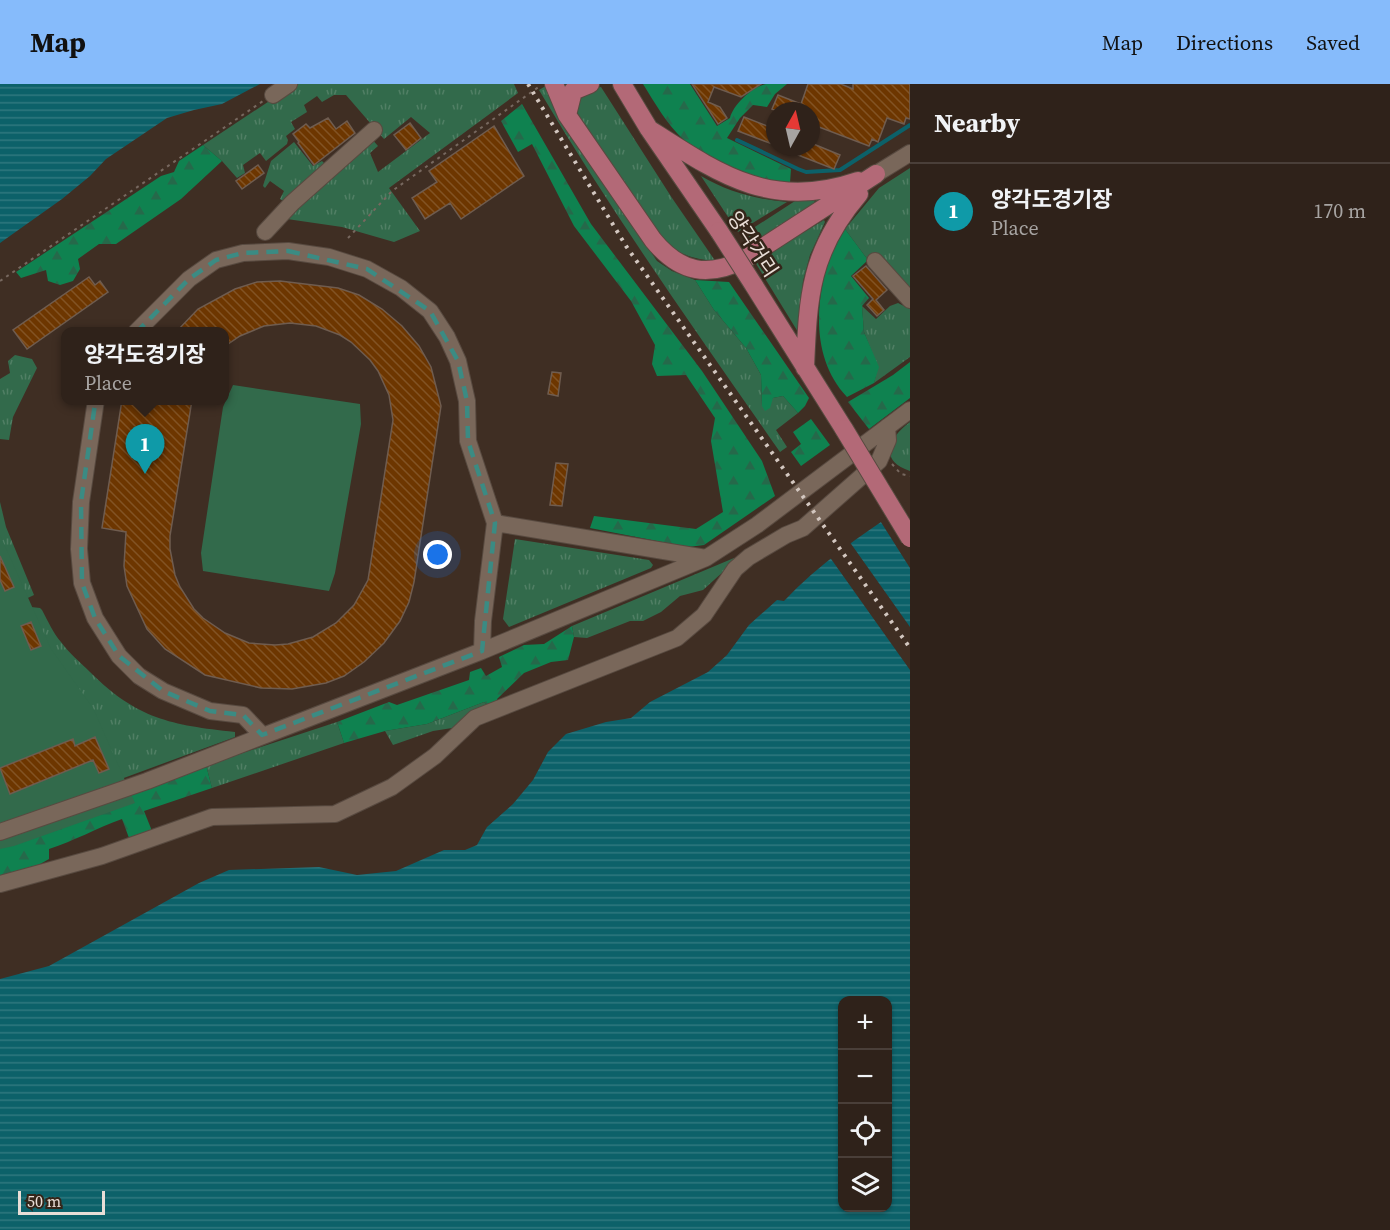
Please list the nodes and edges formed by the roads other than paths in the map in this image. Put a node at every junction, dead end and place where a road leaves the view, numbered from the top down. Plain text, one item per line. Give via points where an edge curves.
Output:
1 (289, 84) edge
2 (554, 84) edge
3 (590, 84) edge
4 (622, 84) edge
5 (273, 95) road end
6 (567, 115) junction
7 (649, 129) junction
8 (374, 130) dead end
9 (910, 153) edge
10 (876, 174) junction
11 (264, 231) dead end
12 (875, 261) dead end
13 (910, 300) edge
14 (141, 327) edge
15 (806, 368) junction
16 (95, 405) edge
17 (910, 410) edge
18 (887, 427) junction
19 (495, 523) junction
20 (910, 538) edge
21 (706, 558) junction
22 (482, 651) junction
23 (262, 735) junction
24 (0, 832) edge
25 (0, 884) edge

1 - 5 street
2 - 6 main road
3 - 6 main road via 573,91
4 - 7 main road, 양각거리
6 - 10 main road via 665,255 696,269 727,268 746,259
7 - 10 main road via 724,174 779,191 843,186
7 - 15 main road, 양각거리, bridge
8 - 11 street
9 - 10 street
10 - 15 main road via 841,215 820,256 812,283
12 - 13 street
14 - 19 street via 189,279 216,260 243,253 288,251 329,257 367,269 401,288 430,311 447,337 458,361 467,401 468,441
15 - 20 main road, 양각거리, bridge
16 - 23 street via 81,502 79,549 82,584 95,618 119,656 139,676 163,692 210,711 243,715
17 - 18 street
18 - 21 street via 757,525
18 - 25 street via 888,440 879,461 803,528 749,557 735,569 704,615 677,638 475,718 435,756 393,787 335,814 212,817 102,856
19 - 21 street
19 - 22 street
21 - 22 street
22 - 23 street
23 - 24 street via 147,781

